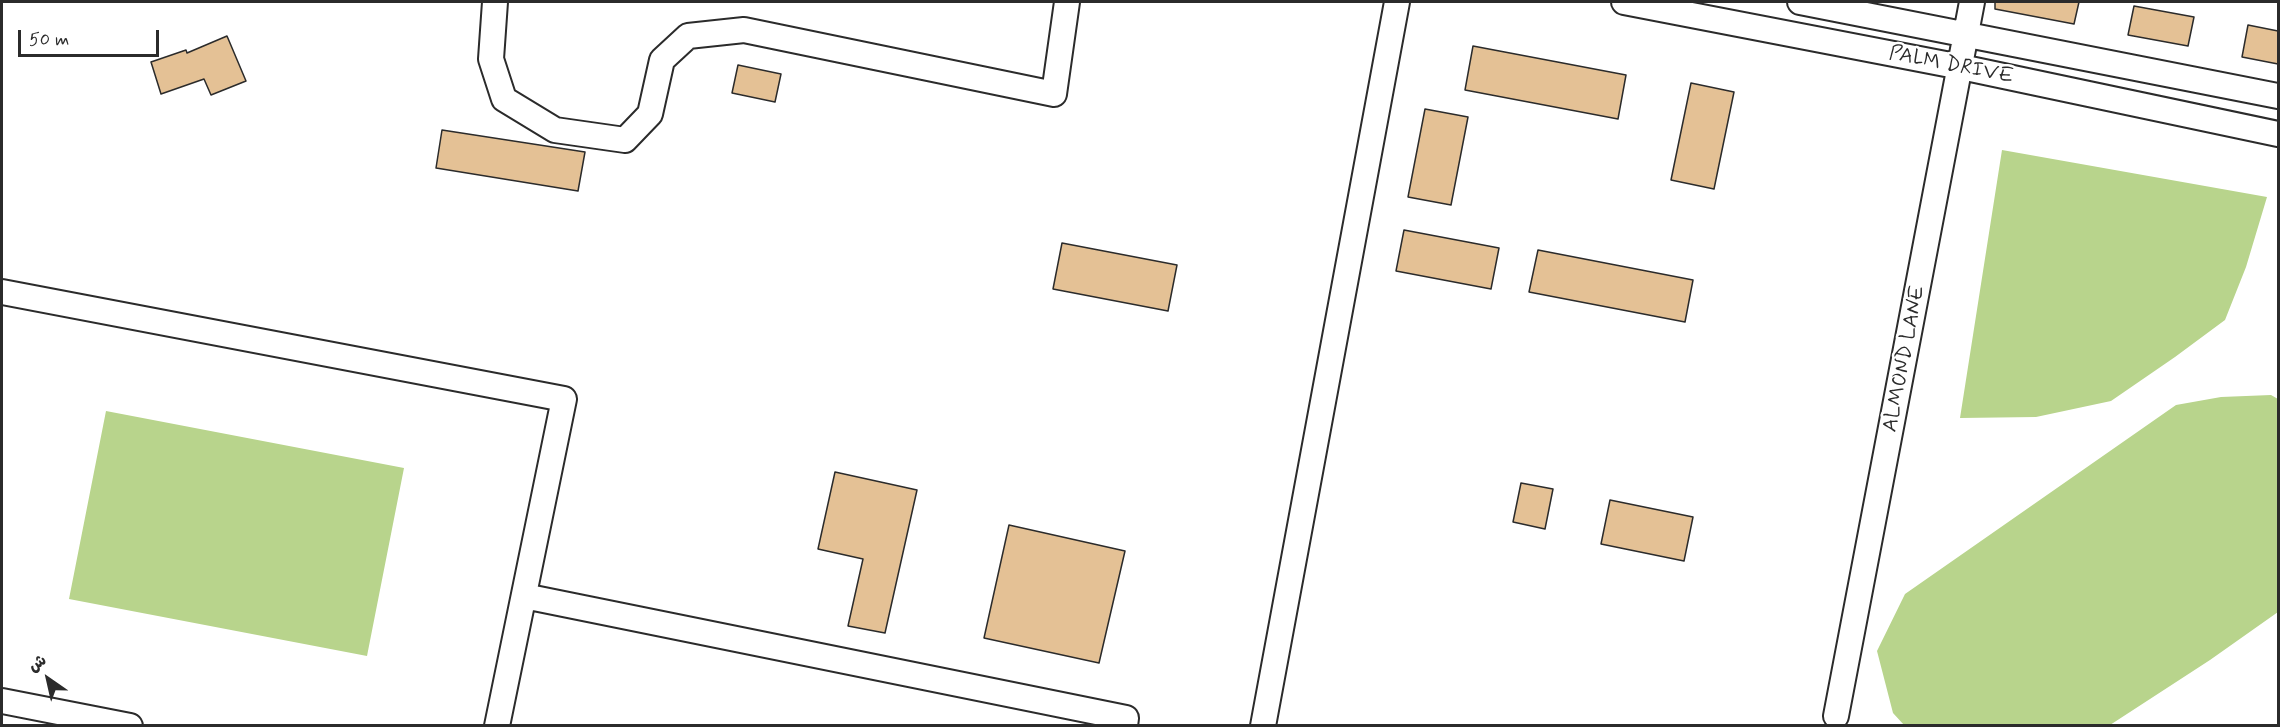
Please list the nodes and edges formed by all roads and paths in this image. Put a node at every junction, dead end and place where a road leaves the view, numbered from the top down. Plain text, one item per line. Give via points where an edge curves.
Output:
1 (495, 2) edge
2 (1067, 2) edge
3 (1397, 2) edge
4 (1624, 2) edge
5 (1800, 2) edge
6 (1972, 2) edge
7 (1966, 33) junction
8 (1961, 67) junction
9 (2278, 96) edge
10 (2278, 134) edge
11 (2, 292) edge
12 (524, 596) junction
13 (2, 701) edge
14 (1836, 716) dead end
15 (130, 726) edge
16 (496, 726) edge
17 (1125, 726) edge
18 (1263, 726) edge

1 - 2 street via 491,59 504,99 555,130 625,140 650,114 662,60 688,36 744,30 1054,94
3 - 18 street
4 - 8 street, PALM DRIVE
5 - 7 street, PALM DRIVE
6 - 7 street, ALMOND LANE
7 - 8 street, ALMOND LANE
7 - 9 street, PALM DRIVE
8 - 10 street, PALM DRIVE
8 - 14 street, ALMOND LANE
11 - 12 street via 564,399
12 - 16 street
12 - 17 street via 1126,718
13 - 15 street

